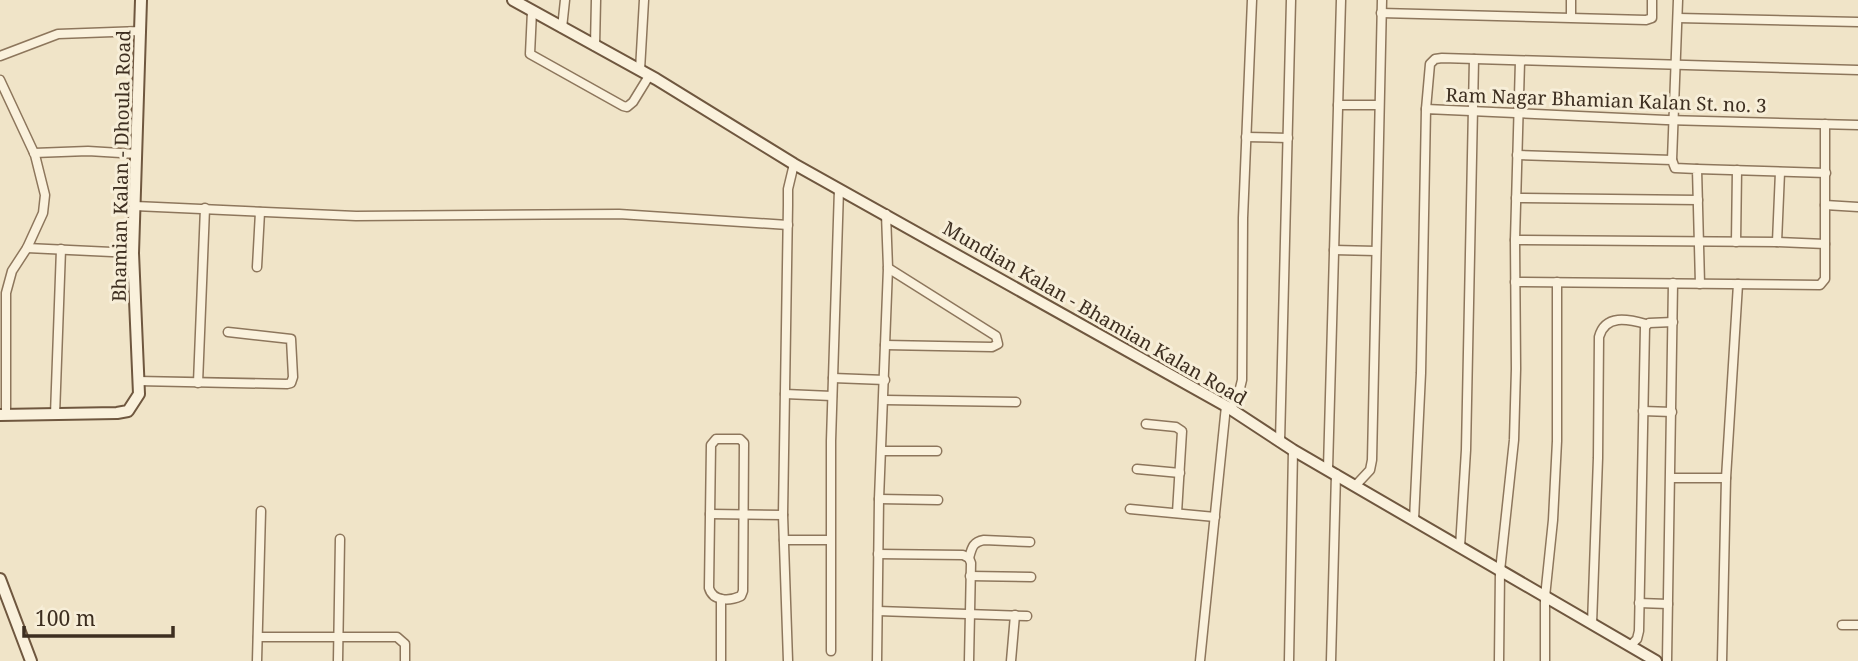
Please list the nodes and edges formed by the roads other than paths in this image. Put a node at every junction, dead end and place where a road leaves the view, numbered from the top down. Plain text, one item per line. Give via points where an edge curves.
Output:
1 (141, 0) edge
2 (565, 0) edge
3 (596, 0) edge
4 (644, 0) edge
5 (1252, 0) edge
6 (1291, 0) edge
7 (1341, 0) edge
8 (1382, 0) edge
9 (1571, 0) edge
10 (1652, 0) edge
11 (1678, 0) edge
12 (519, 2) edge
13 (532, 11) junction
14 (1381, 13) junction
15 (1571, 18) junction
16 (1678, 18) junction
17 (1858, 22) edge
18 (562, 28) junction
19 (141, 31) junction
20 (595, 46) junction
21 (0, 56) edge
22 (1474, 59) junction
23 (1520, 61) junction
24 (1676, 65) junction
25 (1858, 70) edge
26 (645, 73) junction
27 (0, 80) edge
28 (1339, 105) junction
29 (1378, 106) junction
30 (1426, 109) junction
31 (1473, 111) junction
32 (1518, 113) junction
33 (1674, 120) junction
34 (1825, 124) junction
35 (1858, 125) edge
36 (1246, 137) junction
37 (1288, 138) junction
38 (34, 153) junction
39 (137, 154) junction
40 (1517, 155) junction
41 (1672, 160) junction
42 (794, 164) junction
43 (1697, 169) junction
44 (1737, 170) junction
45 (1780, 172) junction
46 (1826, 173) junction
47 (839, 189) junction
48 (1516, 198) junction
49 (1698, 200) junction
50 (1825, 205) junction
51 (135, 206) junction
52 (1858, 207) edge
53 (205, 208) junction
54 (260, 212) junction
55 (886, 214) junction
56 (788, 225) junction
57 (1515, 240) junction
58 (1699, 242) junction
59 (1736, 242) junction
60 (1777, 242) junction
61 (1825, 244) junction
62 (27, 248) junction
63 (61, 249) junction
64 (1334, 250) junction
65 (1376, 251) junction
66 (133, 253) junction
67 (257, 267) dead end
68 (888, 268) junction
69 (1515, 282) junction
70 (1557, 282) junction
71 (1673, 283) junction
72 (1700, 284) junction
73 (1738, 285) junction
74 (1673, 322) junction
75 (1646, 324) junction
76 (228, 332) dead end
77 (885, 345) junction
78 (833, 378) junction
79 (885, 380) junction
80 (138, 381) junction
81 (198, 383) junction
82 (785, 394) junction
83 (832, 396) junction
84 (884, 400) junction
85 (1016, 402) dead end
86 (1228, 408) junction
87 (1643, 411) junction
88 (1672, 412) junction
89 (3, 415) edge
90 (55, 415) junction
91 (1146, 424) dead end
92 (1280, 442) junction
93 (1293, 450) junction
94 (882, 451) junction
95 (937, 452) dead end
96 (1137, 469) dead end
97 (1332, 472) junction
98 (1180, 473) junction
99 (1671, 478) junction
100 (1726, 478) junction
101 (1356, 485) junction
102 (879, 499) junction
103 (938, 500) dead end
104 (1130, 509) dead end
105 (261, 511) dead end
106 (1177, 513) junction
107 (710, 514) junction
108 (744, 515) junction
109 (783, 516) junction
110 (1215, 517) junction
111 (1414, 520) junction
112 (340, 539) dead end
113 (784, 540) junction
114 (830, 540) junction
115 (1030, 542) dead end
116 (1460, 547) junction
117 (878, 554) junction
118 (969, 558) junction
119 (1500, 571) junction
120 (970, 576) junction
121 (1031, 577) dead end
122 (0, 579) edge
123 (1545, 597) junction
124 (721, 599) junction
125 (1639, 603) junction
126 (1668, 604) junction
127 (878, 611) junction
128 (969, 614) junction
129 (1015, 615) junction
130 (1027, 616) dead end
131 (1592, 624) junction
132 (1842, 625) dead end
133 (1858, 625) edge
134 (338, 636) junction
135 (258, 637) junction
136 (1630, 646) junction
137 (831, 651) dead end
138 (31, 661) edge
139 (257, 661) edge
140 (338, 661) edge
141 (405, 661) edge
142 (720, 661) edge
143 (788, 661) edge
144 (877, 661) edge
145 (969, 661) edge
146 (1011, 661) edge
147 (1200, 661) edge
148 (1289, 661) edge
149 (1331, 661) edge
150 (1499, 661) edge
151 (1545, 661) edge
152 (1656, 661) edge
153 (1667, 661) edge
154 (1722, 661) edge

1 - 19 street, Bhamian Kalan - Dhoula Road
2 - 18 street
3 - 20 street
4 - 26 street
5 - 36 street
6 - 37 street
7 - 28 street
8 - 14 street
9 - 15 street
10 - 15 street via 1649,19
11 - 16 street
12 - 13 street, Mundian Kalan - Bhamian Kalan Road
13 - 18 street, Mundian Kalan - Bhamian Kalan Road
13 - 26 street via 530,54 612,100 631,106
14 - 15 street
14 - 29 street
16 - 17 street
16 - 24 street
18 - 20 street, Mundian Kalan - Bhamian Kalan Road
19 - 21 street via 58,34
19 - 39 street, Bhamian Kalan - Dhoula Road
20 - 26 street, Mundian Kalan - Bhamian Kalan Road
22 - 23 street
22 - 30 street via 1442,58 1430,64
22 - 31 street
23 - 24 street
23 - 32 street
24 - 25 street
24 - 33 street
26 - 42 street, Mundian Kalan - Bhamian Kalan Road
27 - 38 street
28 - 29 street
28 - 64 street
29 - 65 street
30 - 31 street, Ram Nagar Bhamian Kalan St. no. 3
30 - 111 street, Ram Nagar Bhamian Kalan St. no. 3
31 - 32 street, Ram Nagar Bhamian Kalan St. no. 3
31 - 116 street
32 - 33 street, Ram Nagar Bhamian Kalan St. no. 3
32 - 40 street
33 - 34 street, Ram Nagar Bhamian Kalan St. no. 3
33 - 41 street
34 - 35 street, Ram Nagar Bhamian Kalan St. no. 3
34 - 46 street
36 - 37 street
36 - 86 street via 1242,380
37 - 92 street
38 - 39 street
38 - 62 street via 45,195 43,212
39 - 51 street, Bhamian Kalan - Dhoula Road
40 - 41 street
40 - 48 street
41 - 43 street via 1675,168
42 - 47 street, Mundian Kalan - Bhamian Kalan Road
42 - 56 street via 788,189
43 - 44 street
43 - 49 street
44 - 45 street
44 - 59 street
45 - 46 street
45 - 60 street
46 - 50 street
47 - 55 street, Mundian Kalan - Bhamian Kalan Road
47 - 78 street
48 - 49 street
48 - 57 street
49 - 58 street
50 - 52 street
50 - 61 street
51 - 53 street
51 - 66 street, Bhamian Kalan - Dhoula Road
53 - 54 street
53 - 81 street
54 - 56 street via 618,214
54 - 67 street
55 - 68 street
55 - 86 street, Mundian Kalan - Bhamian Kalan Road
56 - 82 street
57 - 58 street
57 - 69 street
58 - 59 street
58 - 72 street
59 - 60 street
60 - 61 street
61 - 73 street via 1825,279 1820,285
62 - 63 street
62 - 89 street via 12,271 6,293
63 - 66 street
63 - 90 street
64 - 65 street
64 - 97 street
65 - 101 street via 1372,460 1370,470
66 - 80 street, Bhamian Kalan - Dhoula Road
68 - 77 street
68 - 77 street via 999,340 992,347
69 - 70 street
69 - 119 street via 1514,440
70 - 71 street
70 - 123 street via 1557,441
71 - 72 street
71 - 74 street
72 - 73 street
73 - 100 street
74 - 75 street
74 - 88 street
75 - 87 street
75 - 131 street via 1617,320 1608,323 1599,337
76 - 81 street via 291,339 291,383
77 - 79 street
78 - 79 street
78 - 83 street
79 - 84 street
80 - 81 street
80 - 90 street, Bhamian Kalan - Dhoula Road via 139,394 128,411
82 - 83 street
82 - 109 street
83 - 114 street
84 - 85 street
84 - 94 street
86 - 92 street, Mundian Kalan - Bhamian Kalan Road
86 - 110 street
87 - 88 street
87 - 125 street
88 - 99 street
89 - 90 street, Bhamian Kalan - Dhoula Road
91 - 98 street via 1176,427 1182,432
92 - 93 street, Mundian Kalan - Bhamian Kalan Road
93 - 97 street, Mundian Kalan - Bhamian Kalan Road
93 - 148 street
94 - 95 street
94 - 102 street
96 - 98 street
97 - 101 street, Mundian Kalan - Bhamian Kalan Road
97 - 149 street
98 - 106 street
99 - 100 street
99 - 126 street
100 - 154 street
101 - 111 street, Mundian Kalan - Bhamian Kalan Road
102 - 103 street
102 - 117 street
104 - 106 street
105 - 135 street
106 - 110 street
107 - 108 street
107 - 108 street via 711,445 716,439 740,439 744,443
107 - 124 street via 709,588
108 - 109 street
108 - 124 street via 741,596
109 - 113 street
110 - 147 street
111 - 116 street, Mundian Kalan - Bhamian Kalan Road
112 - 134 street
113 - 114 street
113 - 143 street
114 - 137 street
115 - 118 street via 977,541
116 - 119 street, Mundian Kalan - Bhamian Kalan Road
117 - 118 street
117 - 127 street
118 - 120 street
119 - 123 street, Mundian Kalan - Bhamian Kalan Road
119 - 150 street
120 - 121 street
120 - 128 street
122 - 138 street
123 - 131 street, Mundian Kalan - Bhamian Kalan Road
123 - 151 street
124 - 142 street
125 - 126 street
125 - 136 street via 1637,639
126 - 153 street
127 - 128 street
127 - 144 street
128 - 129 street
128 - 145 street
129 - 130 street
129 - 146 street
131 - 136 street, Mundian Kalan - Bhamian Kalan Road
132 - 133 street
134 - 135 street
134 - 140 street
134 - 141 street via 397,636 405,644
135 - 139 street
136 - 152 street, Mundian Kalan - Bhamian Kalan Road

